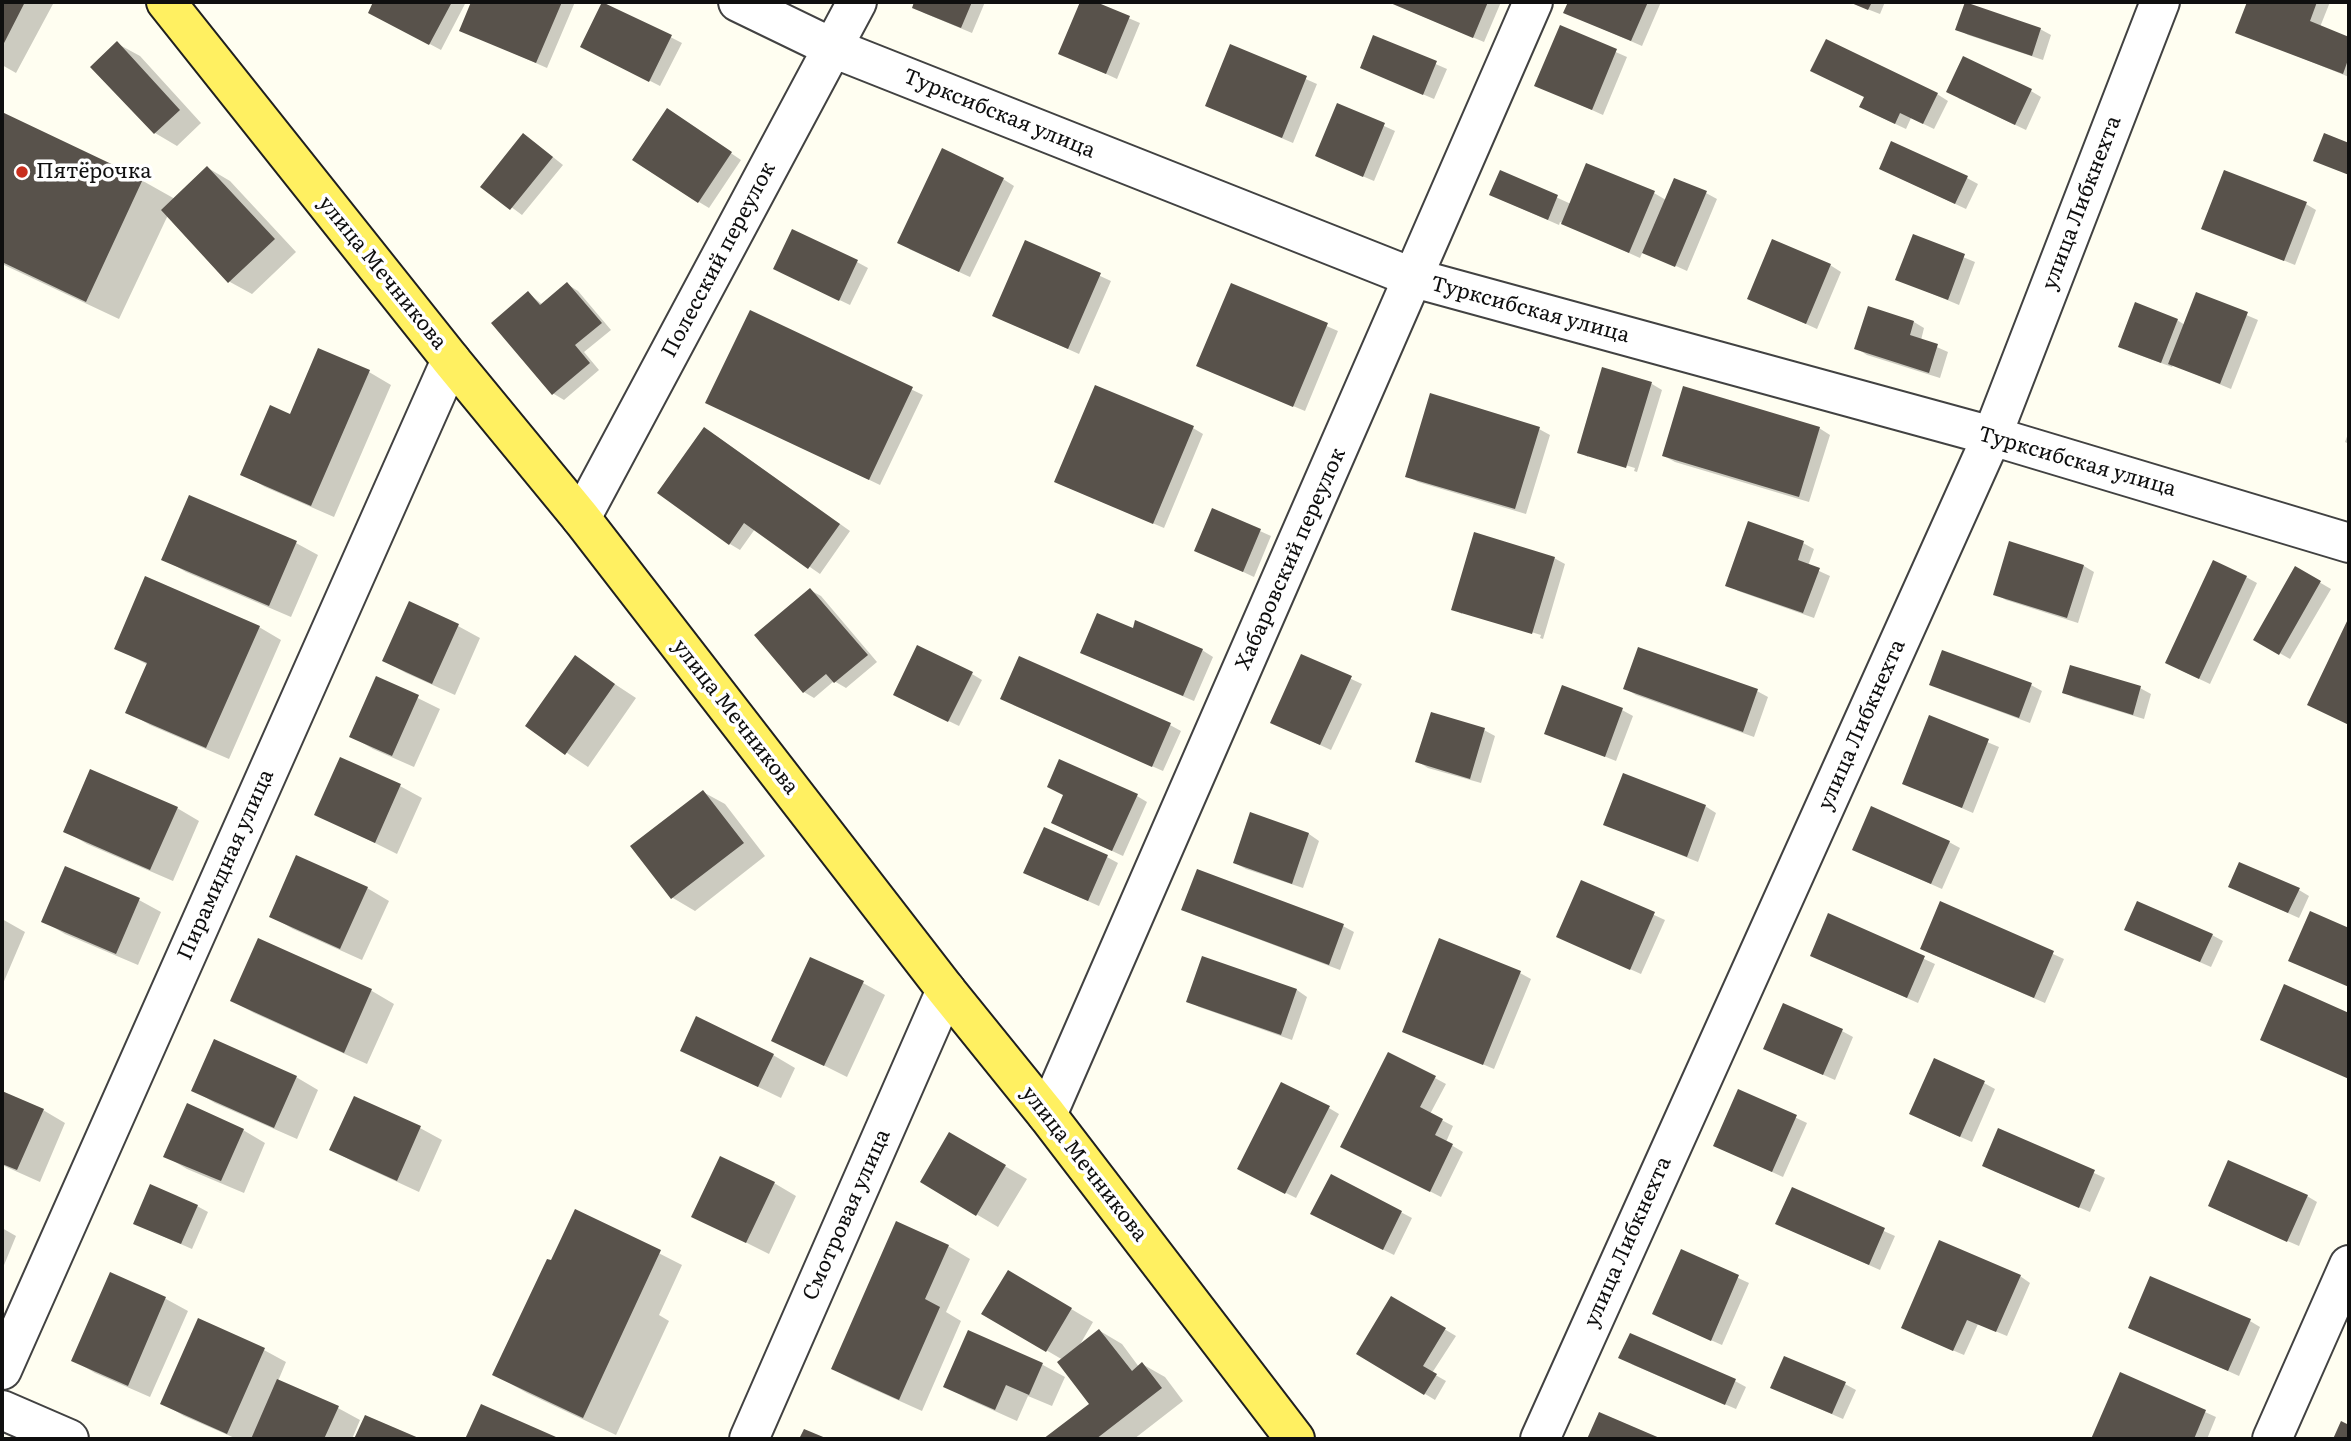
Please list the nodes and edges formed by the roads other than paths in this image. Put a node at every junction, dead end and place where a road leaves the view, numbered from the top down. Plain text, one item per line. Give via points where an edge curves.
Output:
1 (166, 2) edge
2 (738, 2) edge
3 (857, 2) edge
4 (1533, 2) edge
5 (2160, 2) edge
6 (833, 48) junction
7 (1414, 278) junction
8 (451, 360) junction
9 (1992, 436) junction
10 (581, 518) junction
11 (2349, 543) edge
12 (946, 990) junction
13 (1047, 1115) junction
14 (2349, 1265) edge
15 (2, 1370) edge
16 (2, 1410) edge
17 (69, 1439) edge
18 (749, 1439) edge
19 (1296, 1439) edge
20 (1540, 1439) edge
21 (2272, 1439) edge

1 - 8 main road, улица Мечникова
2 - 6 street, Турксибская улица
3 - 6 street, Полесский переулок
4 - 7 street, Хабаровский переулок
5 - 9 street, улица Либкнехта
6 - 7 street, Турксибская улица
6 - 10 street, Полесский переулок
7 - 9 street, Турксибская улица
7 - 13 street, Хабаровский переулок
8 - 10 main road, улица Мечникова
8 - 15 street, Пирамидная улица
9 - 11 street, Турксибская улица
9 - 20 street, улица Либкнехта
10 - 12 main road, улица Мечникова
12 - 13 main road, улица Мечникова
12 - 18 street, Смотровая улица
13 - 19 main road, улица Мечникова
14 - 21 street
16 - 17 street

